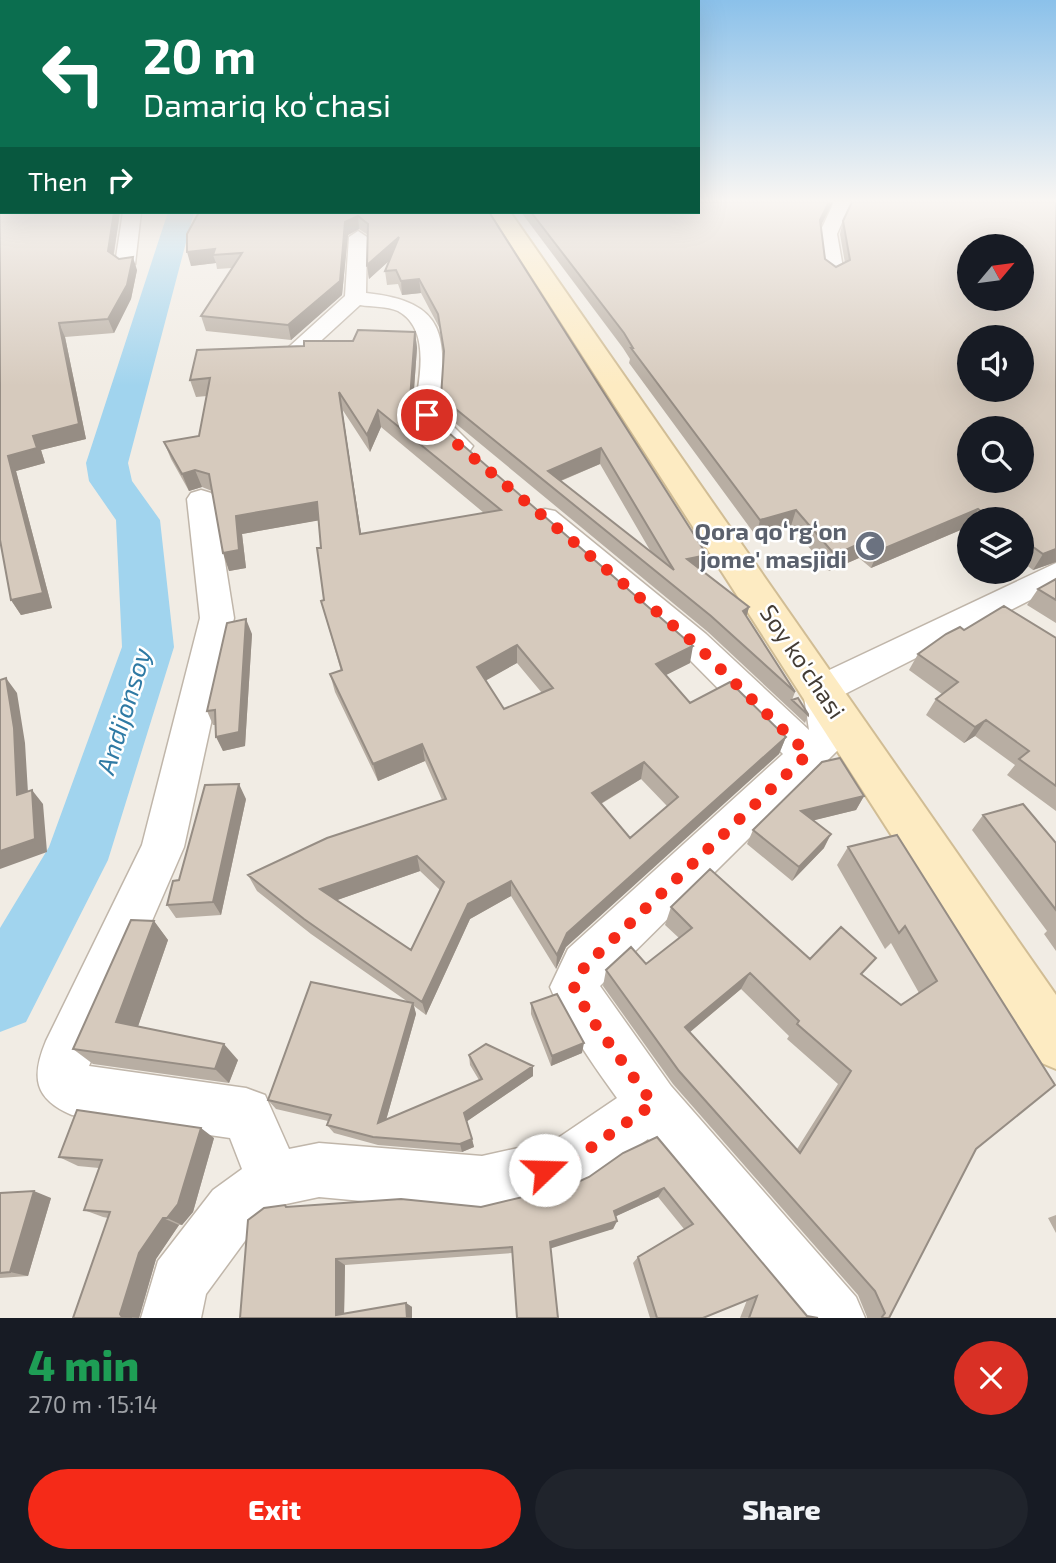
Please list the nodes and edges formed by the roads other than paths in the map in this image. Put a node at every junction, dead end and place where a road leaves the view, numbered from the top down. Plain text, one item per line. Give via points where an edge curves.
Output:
1 (357, 264) edge
2 (535, 264) edge
3 (833, 264) edge
4 (834, 273) edge
5 (355, 298) junction
6 (292, 355) edge
7 (481, 463) edge
8 (201, 499) dead end
9 (523, 499) edge
10 (1056, 573) edge
11 (994, 603) junction
12 (1025, 623) edge
13 (821, 690) junction
14 (808, 754) junction
15 (1056, 1042) edge
16 (653, 1104) junction
17 (274, 1180) junction
18 (832, 1316) edge
19 (171, 1318) edge

1 - 5 street
2 - 13 main road, Soy ko'chasi
3 - 4 street
5 - 6 street
5 - 7 street via 408,307 423,321 431,338 427,415
8 - 17 street via 217,618 163,847 64,1059 62,1078 72,1089 246,1114
9 - 14 street via 694,643
10 - 11 street
11 - 12 street
11 - 13 street
13 - 14 street via 830,734
13 - 15 main road, Soy ko'chasi
14 - 16 street via 585,966 574,987 590,1017
16 - 17 street via 566,1165 482,1184 319,1170
16 - 18 street
17 - 19 street via 233,1210 179,1282

